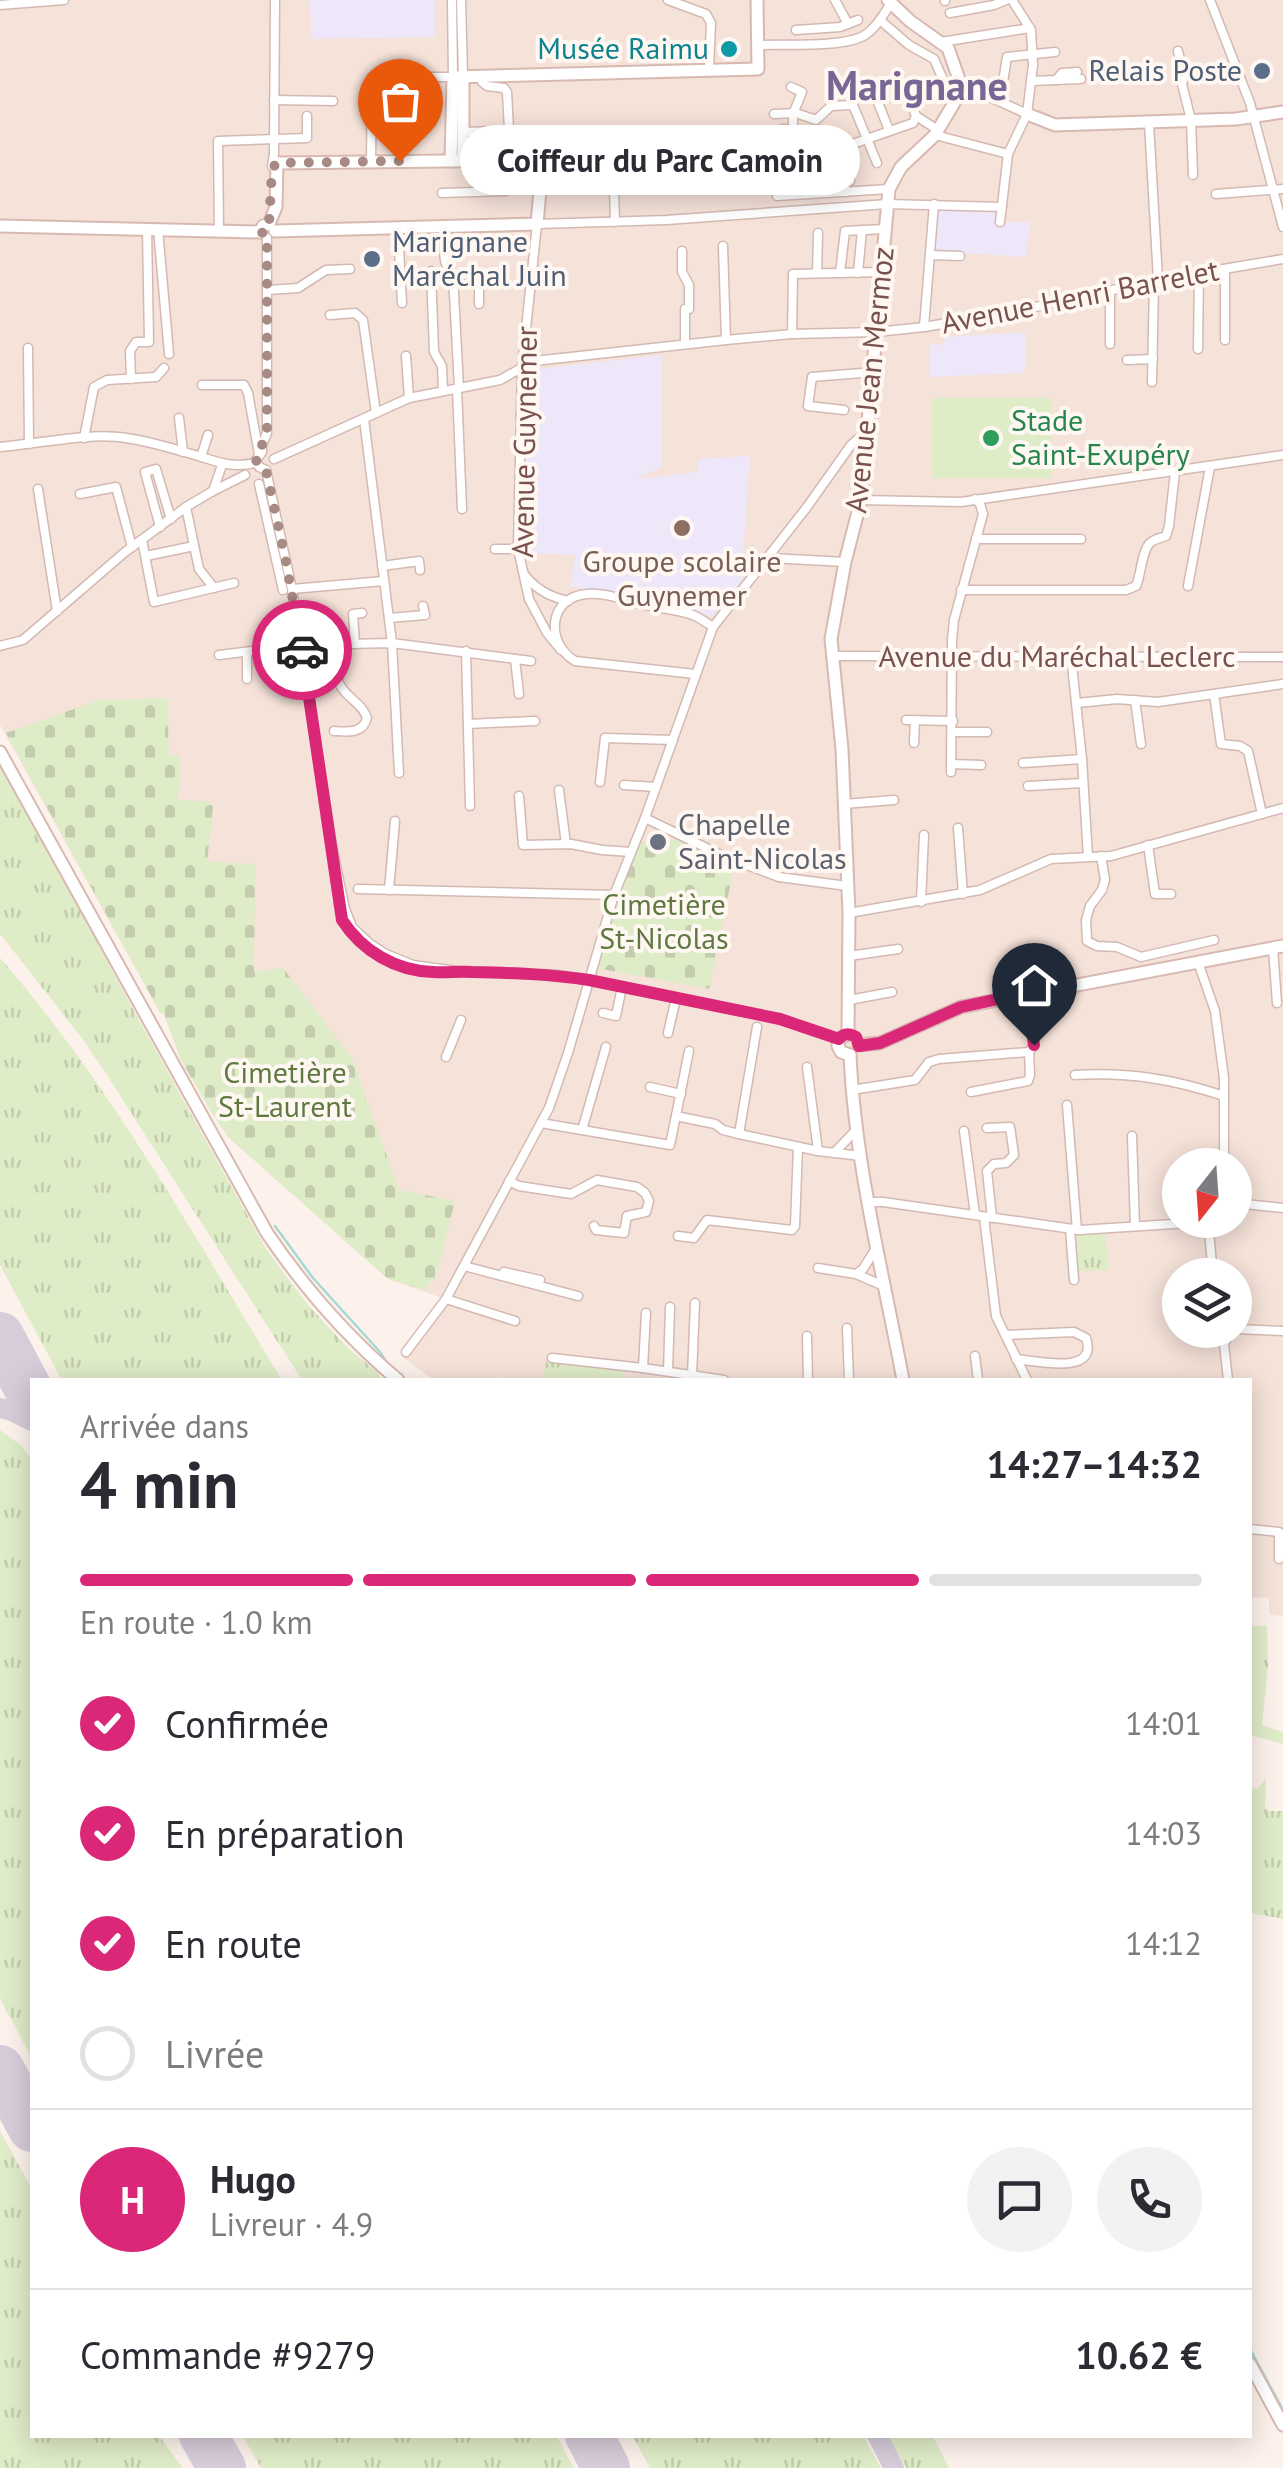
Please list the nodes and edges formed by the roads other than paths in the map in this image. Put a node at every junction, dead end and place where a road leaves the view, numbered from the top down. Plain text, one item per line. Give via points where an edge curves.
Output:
1 (64, 0) edge
2 (275, 0) edge
3 (452, 0) edge
4 (461, 0) edge
5 (668, 0) edge
6 (757, 0) edge
7 (835, 0) edge
8 (954, 0) edge
9 (1009, 0) edge
10 (1210, 0) edge
11 (42, 1) edge
12 (889, 2) edge
13 (0, 5) edge
14 (858, 20) dead end
15 (880, 20) junction
16 (848, 24) junction
17 (1030, 28) junction
18 (796, 30) dead end
19 (941, 42) junction
20 (758, 45) junction
21 (1055, 52) dead end
22 (1178, 52) dead end
23 (1032, 53) junction
24 (710, 70) junction
25 (1079, 75) dead end
26 (481, 76) junction
27 (458, 77) junction
28 (1031, 81) junction
29 (960, 82) junction
30 (944, 84) junction
31 (791, 87) dead end
32 (274, 100) junction
33 (332, 101) dead end
34 (1000, 101) junction
35 (854, 107) junction
36 (1283, 112) edge
37 (774, 114) dead end
38 (794, 114) junction
39 (1028, 114) junction
40 (307, 116) dead end
41 (916, 116) junction
42 (1254, 118) junction
43 (1191, 120) junction
44 (1149, 123) junction
45 (510, 130) junction
46 (889, 130) junction
47 (665, 131) dead end
48 (467, 132) junction
49 (937, 133) junction
50 (274, 139) junction
51 (868, 140) junction
52 (828, 152) junction
53 (1008, 154) junction
54 (846, 159) dead end
55 (457, 160) junction
56 (505, 160) junction
57 (274, 162) junction
58 (371, 162) junction
59 (876, 163) dead end
60 (1193, 175) dead end
61 (776, 178) dead end
62 (583, 188) dead end
63 (845, 188) junction
64 (1278, 189) edge
65 (889, 190) junction
66 (442, 193) dead end
67 (806, 194) junction
68 (1216, 194) dead end
69 (777, 196) dead end
70 (887, 204) junction
71 (934, 204) junction
72 (1002, 207) junction
73 (615, 222) junction
74 (1000, 222) dead end
75 (538, 224) junction
76 (0, 226) edge
77 (1283, 227) edge
78 (152, 228) junction
79 (885, 229) junction
80 (218, 230) junction
81 (398, 230) junction
82 (862, 230) junction
83 (268, 232) junction
84 (818, 232) dead end
85 (444, 240) dead end
86 (722, 246) dead end
87 (682, 251) dead end
88 (930, 254) junction
89 (960, 256) dead end
90 (1283, 260) edge
91 (350, 268) dead end
92 (1226, 269) junction
93 (431, 271) dead end
94 (881, 272) junction
95 (840, 273) junction
96 (858, 273) junction
97 (1198, 273) junction
98 (817, 274) junction
99 (453, 275) junction
100 (1156, 280) junction
101 (268, 290) junction
102 (1110, 291) junction
103 (402, 303) dead end
104 (479, 304) dead end
105 (330, 315) dead end
106 (924, 326) junction
107 (877, 332) junction
108 (792, 334) junction
109 (726, 340) junction
110 (1225, 340) dead end
111 (686, 344) junction
112 (1110, 344) dead end
113 (28, 348) dead end
114 (1198, 349) dead end
115 (169, 354) dead end
116 (406, 356) dead end
117 (1152, 359) junction
118 (1127, 360) dead end
119 (522, 367) junction
120 (164, 368) dead end
121 (874, 372) junction
122 (131, 379) junction
123 (1152, 382) dead end
124 (202, 385) dead end
125 (458, 389) junction
126 (443, 390) junction
127 (409, 398) junction
128 (844, 410) dead end
129 (376, 413) junction
130 (180, 418) dead end
131 (364, 419) junction
132 (868, 430) junction
133 (208, 435) dead end
134 (84, 438) junction
135 (29, 444) junction
136 (0, 447) edge
137 (184, 452) junction
138 (1283, 455) edge
139 (259, 456) junction
140 (201, 458) junction
141 (274, 459) junction
142 (222, 465) junction
143 (1210, 466) junction
144 (266, 470) junction
145 (1175, 472) junction
146 (245, 475) dead end
147 (259, 484) dead end
148 (38, 489) dead end
149 (213, 491) junction
150 (80, 494) dead end
151 (975, 499) junction
152 (862, 500) junction
153 (186, 508) junction
154 (462, 510) dead end
155 (171, 519) junction
156 (160, 526) junction
157 (276, 535) junction
158 (976, 539) junction
159 (1081, 539) dead end
160 (142, 540) junction
161 (194, 546) junction
162 (132, 548) junction
163 (496, 549) dead end
164 (518, 549) junction
165 (146, 556) junction
166 (771, 558) dead end
167 (845, 562) junction
168 (520, 565) junction
169 (382, 566) junction
170 (420, 570) dead end
171 (384, 580) junction
172 (234, 583) dead end
173 (1188, 586) dead end
174 (214, 588) junction
175 (288, 590) junction
176 (961, 590) junction
177 (568, 601) junction
178 (424, 606) dead end
179 (57, 611) junction
180 (362, 613) dead end
181 (389, 618) junction
182 (713, 627) junction
183 (392, 642) junction
184 (333, 644) junction
185 (355, 644) junction
186 (301, 645) junction
187 (0, 646) edge
188 (561, 650) junction
189 (466, 652) junction
190 (247, 653) junction
191 (219, 655) dead end
192 (832, 656) junction
193 (952, 656) junction
194 (1070, 656) junction
195 (1283, 657) edge
196 (515, 658) junction
197 (531, 661) dead end
198 (695, 674) junction
199 (247, 678) dead end
200 (1283, 684) edge
201 (519, 694) dead end
202 (1214, 694) junction
203 (1135, 700) junction
204 (1077, 703) junction
205 (535, 721) dead end
206 (952, 721) junction
207 (468, 724) junction
208 (334, 731) dead end
209 (952, 732) junction
210 (987, 732) dead end
211 (672, 740) junction
212 (914, 743) dead end
213 (1140, 744) dead end
214 (0, 752) edge
215 (1082, 759) junction
216 (1023, 763) dead end
217 (981, 765) dead end
218 (399, 773) dead end
219 (600, 782) dead end
220 (1084, 783) junction
221 (624, 786) dead end
222 (1028, 786) dead end
223 (656, 787) junction
224 (560, 790) dead end
225 (519, 796) dead end
226 (894, 800) dead end
227 (844, 804) junction
228 (470, 806) dead end
229 (1283, 808) edge
230 (1262, 814) junction
231 (645, 818) junction
232 (395, 821) dead end
233 (958, 828) dead end
234 (569, 832) dead end
235 (924, 835) dead end
236 (568, 844) junction
237 (1148, 845) junction
238 (631, 852) junction
239 (1101, 856) junction
240 (1088, 857) junction
241 (847, 886) junction
242 (358, 889) dead end
243 (390, 890) junction
244 (614, 894) junction
245 (963, 894) junction
246 (1170, 894) dead end
247 (922, 902) junction
248 (849, 913) junction
249 (1214, 940) dead end
250 (1278, 947) edge
251 (898, 949) dead end
252 (849, 956) junction
253 (1198, 962) junction
254 (589, 980) junction
255 (622, 987) junction
256 (892, 992) dead end
257 (1027, 993) junction
258 (676, 998) junction
259 (848, 1000) junction
260 (1277, 1002) dead end
261 (603, 1014) dead end
262 (461, 1020) dead end
263 (757, 1027) dead end
264 (668, 1033) dead end
265 (843, 1037) junction
266 (606, 1047) dead end
267 (556, 1050) dead end
268 (855, 1050) junction
269 (689, 1051) dead end
270 (1030, 1052) junction
271 (568, 1053) junction
272 (446, 1057) dead end
273 (807, 1068) dead end
274 (1075, 1075) dead end
275 (650, 1087) dead end
276 (852, 1090) junction
277 (971, 1092) dead end
278 (680, 1094) junction
279 (1224, 1096) junction
280 (1067, 1105) dead end
281 (676, 1116) junction
282 (541, 1123) junction
283 (858, 1128) junction
284 (987, 1128) dead end
285 (582, 1130) junction
286 (964, 1131) dead end
287 (739, 1134) junction
288 (1132, 1136) dead end
289 (798, 1147) junction
290 (1224, 1148) edge
291 (818, 1151) junction
292 (834, 1153) junction
293 (862, 1156) junction
294 (510, 1180) junction
295 (869, 1202) junction
296 (1252, 1205) edge
297 (1283, 1208) edge
298 (984, 1217) junction
299 (1162, 1224) edge
300 (594, 1226) dead end
301 (1135, 1226) junction
302 (1074, 1230) junction
303 (678, 1236) dead end
304 (1209, 1238) edge
305 (878, 1246) junction
306 (1211, 1258) edge
307 (465, 1264) junction
308 (818, 1268) dead end
309 (856, 1274) junction
310 (540, 1280) dead end
311 (1074, 1280) dead end
312 (886, 1288) junction
313 (578, 1296) dead end
314 (446, 1300) junction
315 (694, 1303) dead end
316 (670, 1307) dead end
317 (646, 1313) dead end
318 (515, 1321) dead end
319 (847, 1328) dead end
320 (1252, 1330) edge
321 (1283, 1331) edge
322 (1004, 1335) junction
323 (806, 1336) dead end
324 (1224, 1348) edge
325 (406, 1352) dead end
326 (975, 1356) dead end
327 (552, 1358) dead end
328 (1016, 1359) junction
329 (644, 1368) junction
330 (668, 1371) junction
331 (692, 1375) junction
332 (396, 1378) edge
333 (711, 1378) edge
334 (808, 1378) edge
335 (849, 1378) edge
336 (903, 1378) edge
337 (978, 1378) edge
338 (1027, 1378) edge
339 (1228, 1378) edge
340 (1252, 1528) edge
341 (1279, 1559) dead end
342 (1252, 2368) edge
343 (1283, 2426) edge

1 - 11 street
2 - 32 street
3 - 27 street
4 - 27 street
5 - 24 street via 706,14
6 - 20 street
7 - 16 street
8 - 9 street via 954,12
9 - 17 street
10 - 42 street
11 - 13 street
12 - 15 street
12 - 19 street
14 - 16 street
15 - 20 street via 867,34 843,42
15 - 30 street via 934,59
16 - 18 street
17 - 19 street
17 - 23 street
19 - 29 street
20 - 24 street via 758,70
21 - 23 street
22 - 43 street
23 - 28 street
23 - 34 street via 1007,56
24 - 26 street
25 - 28 street
26 - 27 street
26 - 45 street via 487,86 507,92
27 - 48 street
27 - 55 street
27 - 58 street via 372,77
28 - 39 street
29 - 30 street
29 - 34 street
29 - 49 street
30 - 41 street via 906,88
31 - 38 street via 802,92
32 - 33 street
32 - 50 street
34 - 39 street
35 - 38 street via 831,106 816,120
35 - 46 street via 876,98
35 - 51 street
36 - 42 street
37 - 38 street
38 - 52 street via 788,129 818,135
39 - 44 street via 1054,126
39 - 53 street
40 - 50 street via 307,138
41 - 46 street
41 - 49 street
42 - 43 street
42 - 64 street
43 - 44 street
43 - 60 street
44 - 100 street
45 - 47 street
45 - 48 street
46 - 51 street
48 - 55 street
49 - 53 street
49 - 65 street via 901,167
50 - 57 street
50 - 80 street via 218,140
51 - 52 street
51 - 59 street
52 - 63 street via 821,160 843,174
53 - 72 street
54 - 63 street
55 - 56 street
55 - 58 street
56 - 66 street via 510,191
56 - 75 street via 541,164
57 - 58 street
57 - 83 street via 276,206
61 - 67 street
62 - 73 street via 614,188
63 - 65 street
63 - 67 street
64 - 68 street
64 - 77 street
65 - 70 street, Avenue Jean Mermoz
67 - 69 street
70 - 71 street
70 - 73 street
70 - 79 street, Avenue Jean Mermoz
71 - 72 street
71 - 88 street
72 - 74 street
73 - 75 street
75 - 81 street
75 - 119 street, Avenue Guynemer
76 - 78 street
78 - 80 street
78 - 115 street
78 - 122 street via 149,342 136,342 130,350
79 - 82 street
79 - 94 street, Avenue Jean Mermoz
80 - 83 street
81 - 83 street
81 - 103 street
82 - 95 street via 845,230
82 - 96 street
83 - 101 street
84 - 98 street
85 - 99 street via 445,264
86 - 109 street
87 - 111 street via 689,284
88 - 89 street
88 - 106 street
90 - 92 street, Avenue Henri Barrelet
91 - 101 street via 326,270 298,288
92 - 97 street, Avenue Henri Barrelet
92 - 110 street
93 - 126 street via 434,352
94 - 96 street
94 - 107 street, Avenue Jean Mermoz
95 - 96 street
95 - 98 street
97 - 100 street, Avenue Henri Barrelet
97 - 114 street
98 - 108 street via 793,274
99 - 104 street via 479,274
99 - 125 street
100 - 102 street, Avenue Henri Barrelet
100 - 117 street
101 - 139 street via 267,433
102 - 106 street, Avenue Henri Barrelet
102 - 112 street
105 - 129 street via 362,317
106 - 107 street, Avenue Henri Barrelet
107 - 108 street, Avenue Henri Barrelet
107 - 121 street, Avenue Jean Mermoz
108 - 109 street, Avenue Henri Barrelet
109 - 111 street, Avenue Henri Barrelet
111 - 119 street, Avenue Henri Barrelet
113 - 135 street
116 - 127 street
117 - 118 street
117 - 123 street
119 - 125 street, Avenue Henri Barrelet via 500,380
119 - 164 street, Avenue Guynemer
120 - 122 street via 156,377
121 - 128 street via 812,376 808,406
121 - 132 street, Avenue Jean Mermoz
122 - 134 street via 94,387
124 - 139 street via 244,385
125 - 126 street, Avenue Henri Barrelet
125 - 154 street
126 - 127 street, Avenue Henri Barrelet
127 - 129 street, Avenue Henri Barrelet
129 - 131 street, Avenue Henri Barrelet
130 - 137 street
131 - 141 street, Avenue Henri Barrelet
131 - 169 street
132 - 152 street, Avenue Jean Mermoz
132 - 182 street
133 - 140 street
134 - 135 street
134 - 137 street via 123,437
135 - 136 street
137 - 140 street
138 - 143 street
139 - 141 street via 268,452
139 - 142 street via 238,467
139 - 144 street
140 - 142 street
141 - 144 street
142 - 149 street
143 - 145 street
143 - 173 street
144 - 157 street
145 - 151 street
145 - 176 street via 1166,536 1146,547 1136,586
146 - 149 street
147 - 157 street
148 - 179 street
149 - 153 street
150 - 162 street via 116,487
151 - 152 street
151 - 158 street via 982,514
152 - 167 street, Avenue Jean Mermoz
153 - 155 street
153 - 161 street
155 - 156 street
155 - 156 street via 156,469 144,472
156 - 160 street
157 - 175 street
158 - 159 street
158 - 176 street
160 - 162 street
160 - 165 street
161 - 165 street
161 - 174 street via 199,569
162 - 179 street
163 - 164 street
164 - 168 street, Avenue Guynemer
165 - 174 street via 154,602
166 - 167 street
167 - 192 street, Avenue Jean Mermoz
168 - 177 street via 539,589
168 - 188 street, Avenue Guynemer via 538,620
169 - 170 street via 419,561
169 - 171 street
171 - 175 street
171 - 181 street
172 - 174 street
175 - 186 street
176 - 193 street
177 - 182 street via 599,594 694,615
177 - 188 street via 554,625
178 - 181 street via 424,615
179 - 187 street via 24,640
180 - 185 street via 353,614
181 - 183 street
182 - 198 street
183 - 185 street
183 - 189 street
183 - 218 street
184 - 185 street
184 - 186 street
184 - 208 street via 338,684 367,718 353,732
186 - 190 street
186 - 254 street via 332,846 347,918 360,935 414,965
188 - 198 street via 584,663
189 - 196 street
189 - 207 street
190 - 191 street
190 - 199 street
192 - 193 street, Avenue du Maréchal Leclerc
192 - 227 street, Avenue Jean Mermoz
193 - 194 street, Avenue du Maréchal Leclerc
193 - 206 street
194 - 195 street, Avenue du Maréchal Leclerc
194 - 204 street
196 - 197 street
196 - 201 street
198 - 211 street via 687,713
200 - 202 street
202 - 203 street
202 - 230 street via 1220,739 1248,752
203 - 204 street
203 - 213 street
204 - 215 street
205 - 207 street
206 - 209 street
206 - 212 street via 910,720
207 - 228 street
209 - 210 street
209 - 217 street via 951,768
211 - 219 street via 605,738
211 - 223 street
214 - 332 street via 267,1233 328,1313
215 - 216 street
215 - 220 street
220 - 222 street
220 - 240 street
221 - 223 street
223 - 231 street
224 - 236 street
225 - 236 street via 523,844
226 - 227 street
227 - 241 street, Avenue Jean Mermoz
229 - 230 street
230 - 237 street
231 - 238 street
231 - 241 street via 779,877
232 - 243 street
233 - 245 street
234 - 236 street
235 - 247 street
236 - 238 street
237 - 239 street
237 - 246 street via 1155,894
238 - 244 street
239 - 240 street
239 - 249 street via 1104,880 1086,920 1087,942 1140,957
240 - 245 street via 1051,859
241 - 248 street, Avenue Jean Mermoz
242 - 243 street
243 - 244 street
244 - 254 street
245 - 247 street
247 - 248 street
248 - 252 street, Avenue Jean Mermoz
250 - 253 street
250 - 260 street
251 - 252 street
252 - 259 street, Avenue Jean Mermoz
253 - 257 street
253 - 279 street via 1214,1011
254 - 255 street
254 - 271 street
255 - 258 street
255 - 261 street via 621,1018
256 - 259 street
257 - 268 street via 961,1007
257 - 270 street
258 - 264 street
258 - 265 street
259 - 265 street, Avenue Jean Mermoz
262 - 272 street
263 - 287 street
265 - 268 street via 856,1037
265 - 268 street via 840,1052
266 - 285 street
267 - 271 street
268 - 276 street
269 - 278 street
270 - 276 street via 929,1062 915,1080
270 - 277 street via 1028,1081
271 - 282 street
273 - 291 street
274 - 279 street via 1145,1076
275 - 278 street
276 - 283 street
278 - 281 street
279 - 290 street
280 - 302 street
281 - 285 street via 670,1144
281 - 287 street
282 - 285 street
282 - 294 street
283 - 292 street
283 - 293 street
284 - 298 street via 1010,1127 1014,1156 988,1171
286 - 298 street
287 - 289 street
288 - 301 street
289 - 291 street
289 - 303 street via 792,1230 707,1220 694,1238
291 - 292 street
292 - 293 street
293 - 295 street
294 - 300 street via 571,1194 594,1180 645,1193 646,1212 627,1216 624,1233
294 - 307 street
295 - 298 street
295 - 305 street
296 - 297 street
298 - 302 street
298 - 322 street
299 - 301 street
301 - 302 street
302 - 311 street
304 - 306 street
305 - 309 street
305 - 312 street
307 - 310 street
307 - 313 street
307 - 314 street
308 - 309 street
309 - 312 street
312 - 336 street
314 - 318 street
314 - 325 street
315 - 331 street
316 - 330 street
317 - 329 street
319 - 335 street
320 - 321 street
322 - 328 street
322 - 328 street via 1074,1332 1089,1344 1085,1358 1073,1363
323 - 334 street
324 - 339 street
326 - 337 street
327 - 329 street
328 - 338 street
329 - 330 street
330 - 331 street
331 - 333 street
340 - 341 street via 1279,1532
342 - 343 street

